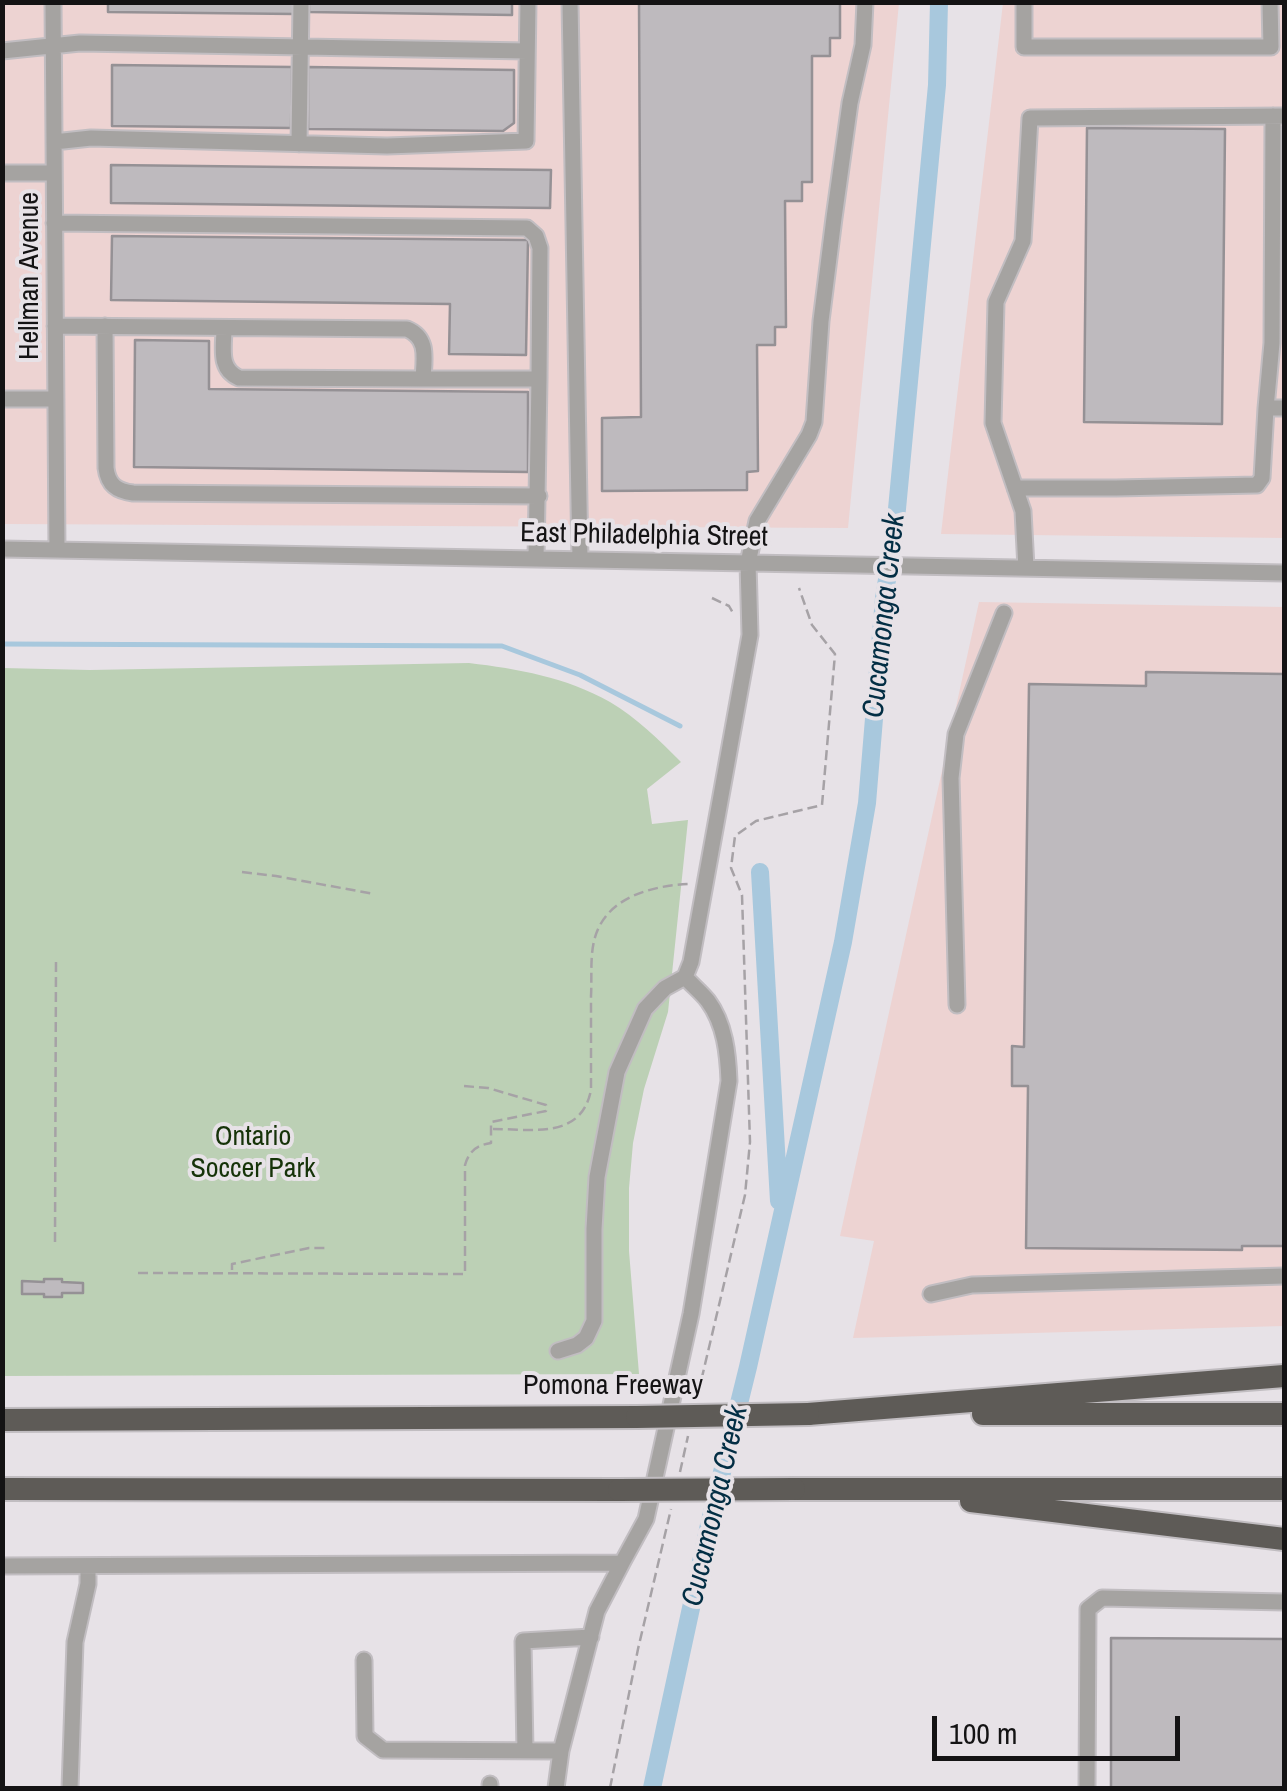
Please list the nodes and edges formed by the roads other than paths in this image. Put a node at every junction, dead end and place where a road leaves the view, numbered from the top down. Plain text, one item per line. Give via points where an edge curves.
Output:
1 (53, 2) edge
2 (301, 2) edge
3 (528, 2) edge
4 (570, 2) edge
5 (865, 2) edge
6 (1024, 2) edge
7 (1270, 2) edge
8 (53, 46) junction
9 (301, 48) junction
10 (527, 51) junction
11 (2, 52) edge
12 (1279, 116) edge
13 (54, 142) junction
14 (298, 144) junction
15 (2, 173) edge
16 (54, 173) junction
17 (54, 223) junction
18 (55, 326) junction
19 (105, 326) junction
20 (224, 328) junction
21 (424, 379) junction
22 (539, 379) junction
23 (2, 399) edge
24 (56, 399) junction
25 (1266, 408) junction
26 (1284, 408) edge
27 (1014, 488) junction
28 (539, 496) junction
29 (2, 549) edge
30 (57, 550) junction
31 (536, 558) junction
32 (580, 559) junction
33 (748, 563) junction
34 (1026, 568) junction
35 (1284, 573) edge
36 (1004, 613) dead end
37 (685, 977) junction
38 (957, 1005) dead end
39 (1284, 1276) edge
40 (930, 1294) dead end
41 (558, 1351) dead end
42 (1284, 1376) edge
43 (808, 1414) junction
44 (1284, 1414) edge
45 (2, 1420) edge
46 (2, 1489) edge
47 (868, 1489) junction
48 (1284, 1490) edge
49 (1284, 1538) edge
50 (622, 1563) junction
51 (2, 1566) edge
52 (88, 1566) junction
53 (1284, 1602) edge
54 (591, 1637) junction
55 (364, 1660) dead end
56 (525, 1751) junction
57 (561, 1751) junction
58 (70, 1788) edge
59 (556, 1788) edge
60 (1087, 1788) edge

1 - 8 street, Hellman Avenue
2 - 9 street
3 - 10 street
4 - 32 street
5 - 33 street via 821,322 814,422 757,521
6 - 7 street via 1024,48 1270,47
8 - 9 street
8 - 11 street
8 - 13 street, Hellman Avenue
9 - 10 street
9 - 14 street
10 - 14 street via 526,141
12 - 25 street
12 - 27 street via 1030,118 1023,241 996,302 993,423
13 - 14 street
13 - 16 street, Hellman Avenue
15 - 16 street
16 - 17 street, Hellman Avenue
17 - 18 street, Hellman Avenue
17 - 22 street via 527,228 540,248
18 - 19 street
18 - 24 street, Hellman Avenue
19 - 20 street
19 - 28 street via 106,468 116,489
20 - 21 street via 408,329 424,345
20 - 21 street via 225,368 239,378
21 - 22 street
22 - 28 street
23 - 24 street
24 - 30 street, Hellman Avenue
25 - 26 street
25 - 27 street via 1257,485
27 - 34 street
28 - 31 street
29 - 30 street, East Philadelphia Street
30 - 31 street, East Philadelphia Street
31 - 32 street, East Philadelphia Street
32 - 33 street, East Philadelphia Street
33 - 34 street, East Philadelphia Street
33 - 37 street via 750,635
34 - 35 street, East Philadelphia Street
36 - 38 street via 956,734 951,778
37 - 41 street via 645,1009 617,1072 597,1178 594,1321 586,1338
37 - 50 street via 710,1003 722,1030 729,1082 692,1314 646,1518
39 - 40 street via 972,1285
42 - 43 highway
43 - 44 highway, Pomona Freeway
43 - 45 highway, Pomona Freeway, bridge
46 - 47 highway, bridge
47 - 48 highway
47 - 49 highway
50 - 52 street
50 - 54 street
51 - 52 street
52 - 58 street via 76,1642
53 - 60 street via 1102,1598 1088,1609
54 - 56 street via 522,1641
54 - 57 street
55 - 56 street via 365,1736 383,1750
56 - 57 street
57 - 59 street

